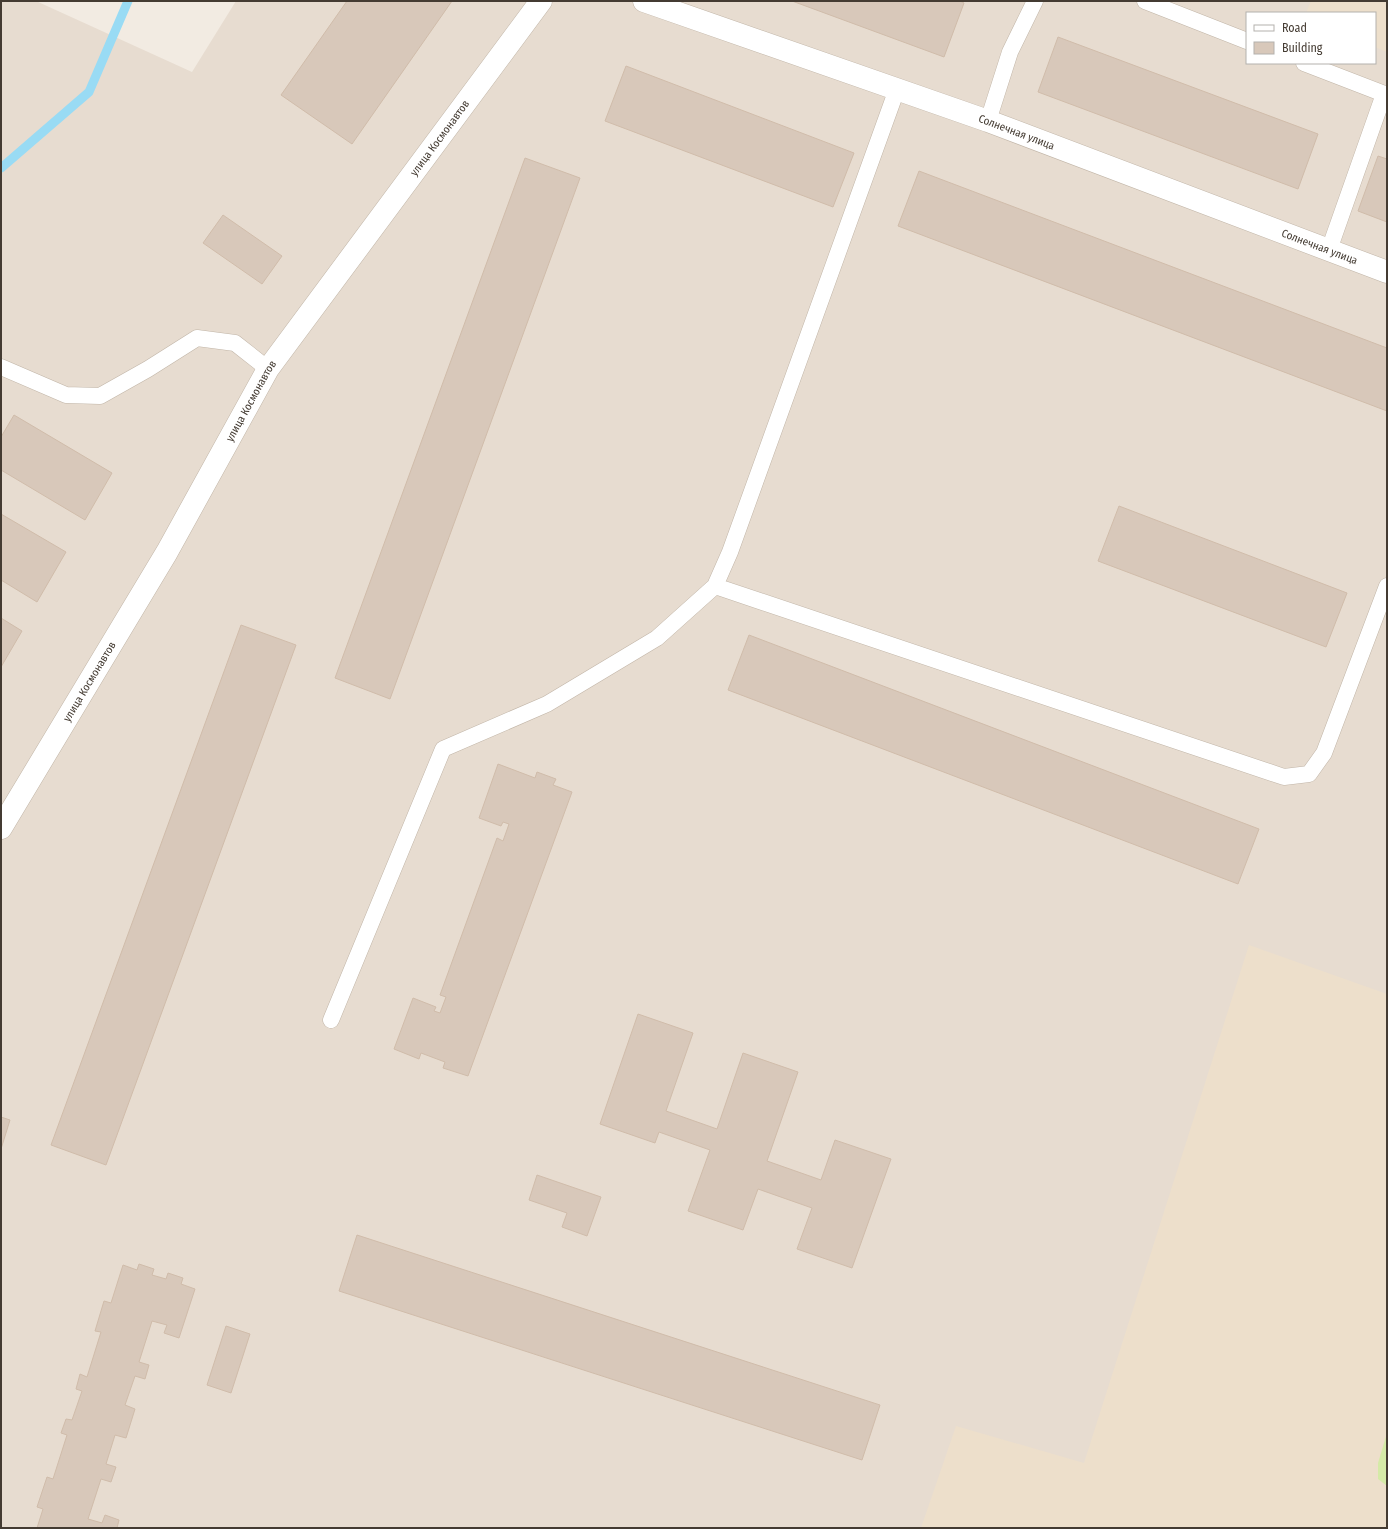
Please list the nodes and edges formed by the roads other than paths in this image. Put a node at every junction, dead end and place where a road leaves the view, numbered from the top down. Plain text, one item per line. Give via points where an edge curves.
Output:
1 (541, 1) edge
2 (644, 1) edge
3 (1035, 1) edge
4 (1145, 1) edge
5 (1246, 41) edge
6 (1307, 64) edge
7 (897, 89) junction
8 (1386, 95) edge
9 (988, 121) junction
10 (1329, 250) junction
11 (1387, 272) edge
12 (1, 367) edge
13 (268, 369) junction
14 (715, 586) junction
15 (1387, 586) edge
16 (1, 828) edge
17 (331, 1020) dead end

1 - 13 street, улица Космонавтов
2 - 7 street, Солнечная улица
3 - 9 lane via 1010,52
4 - 5 lane
6 - 8 lane
7 - 9 street, Солнечная улица
7 - 14 lane via 730,552
8 - 10 lane
9 - 10 street, Солнечная улица
10 - 11 street, Солнечная улица
12 - 13 lane via 66,395 100,396 197,338 235,343
13 - 16 street, улица Космонавтов via 167,552
14 - 15 lane via 1284,777 1309,774 1324,754
14 - 17 lane via 650,643 547,704 443,749

